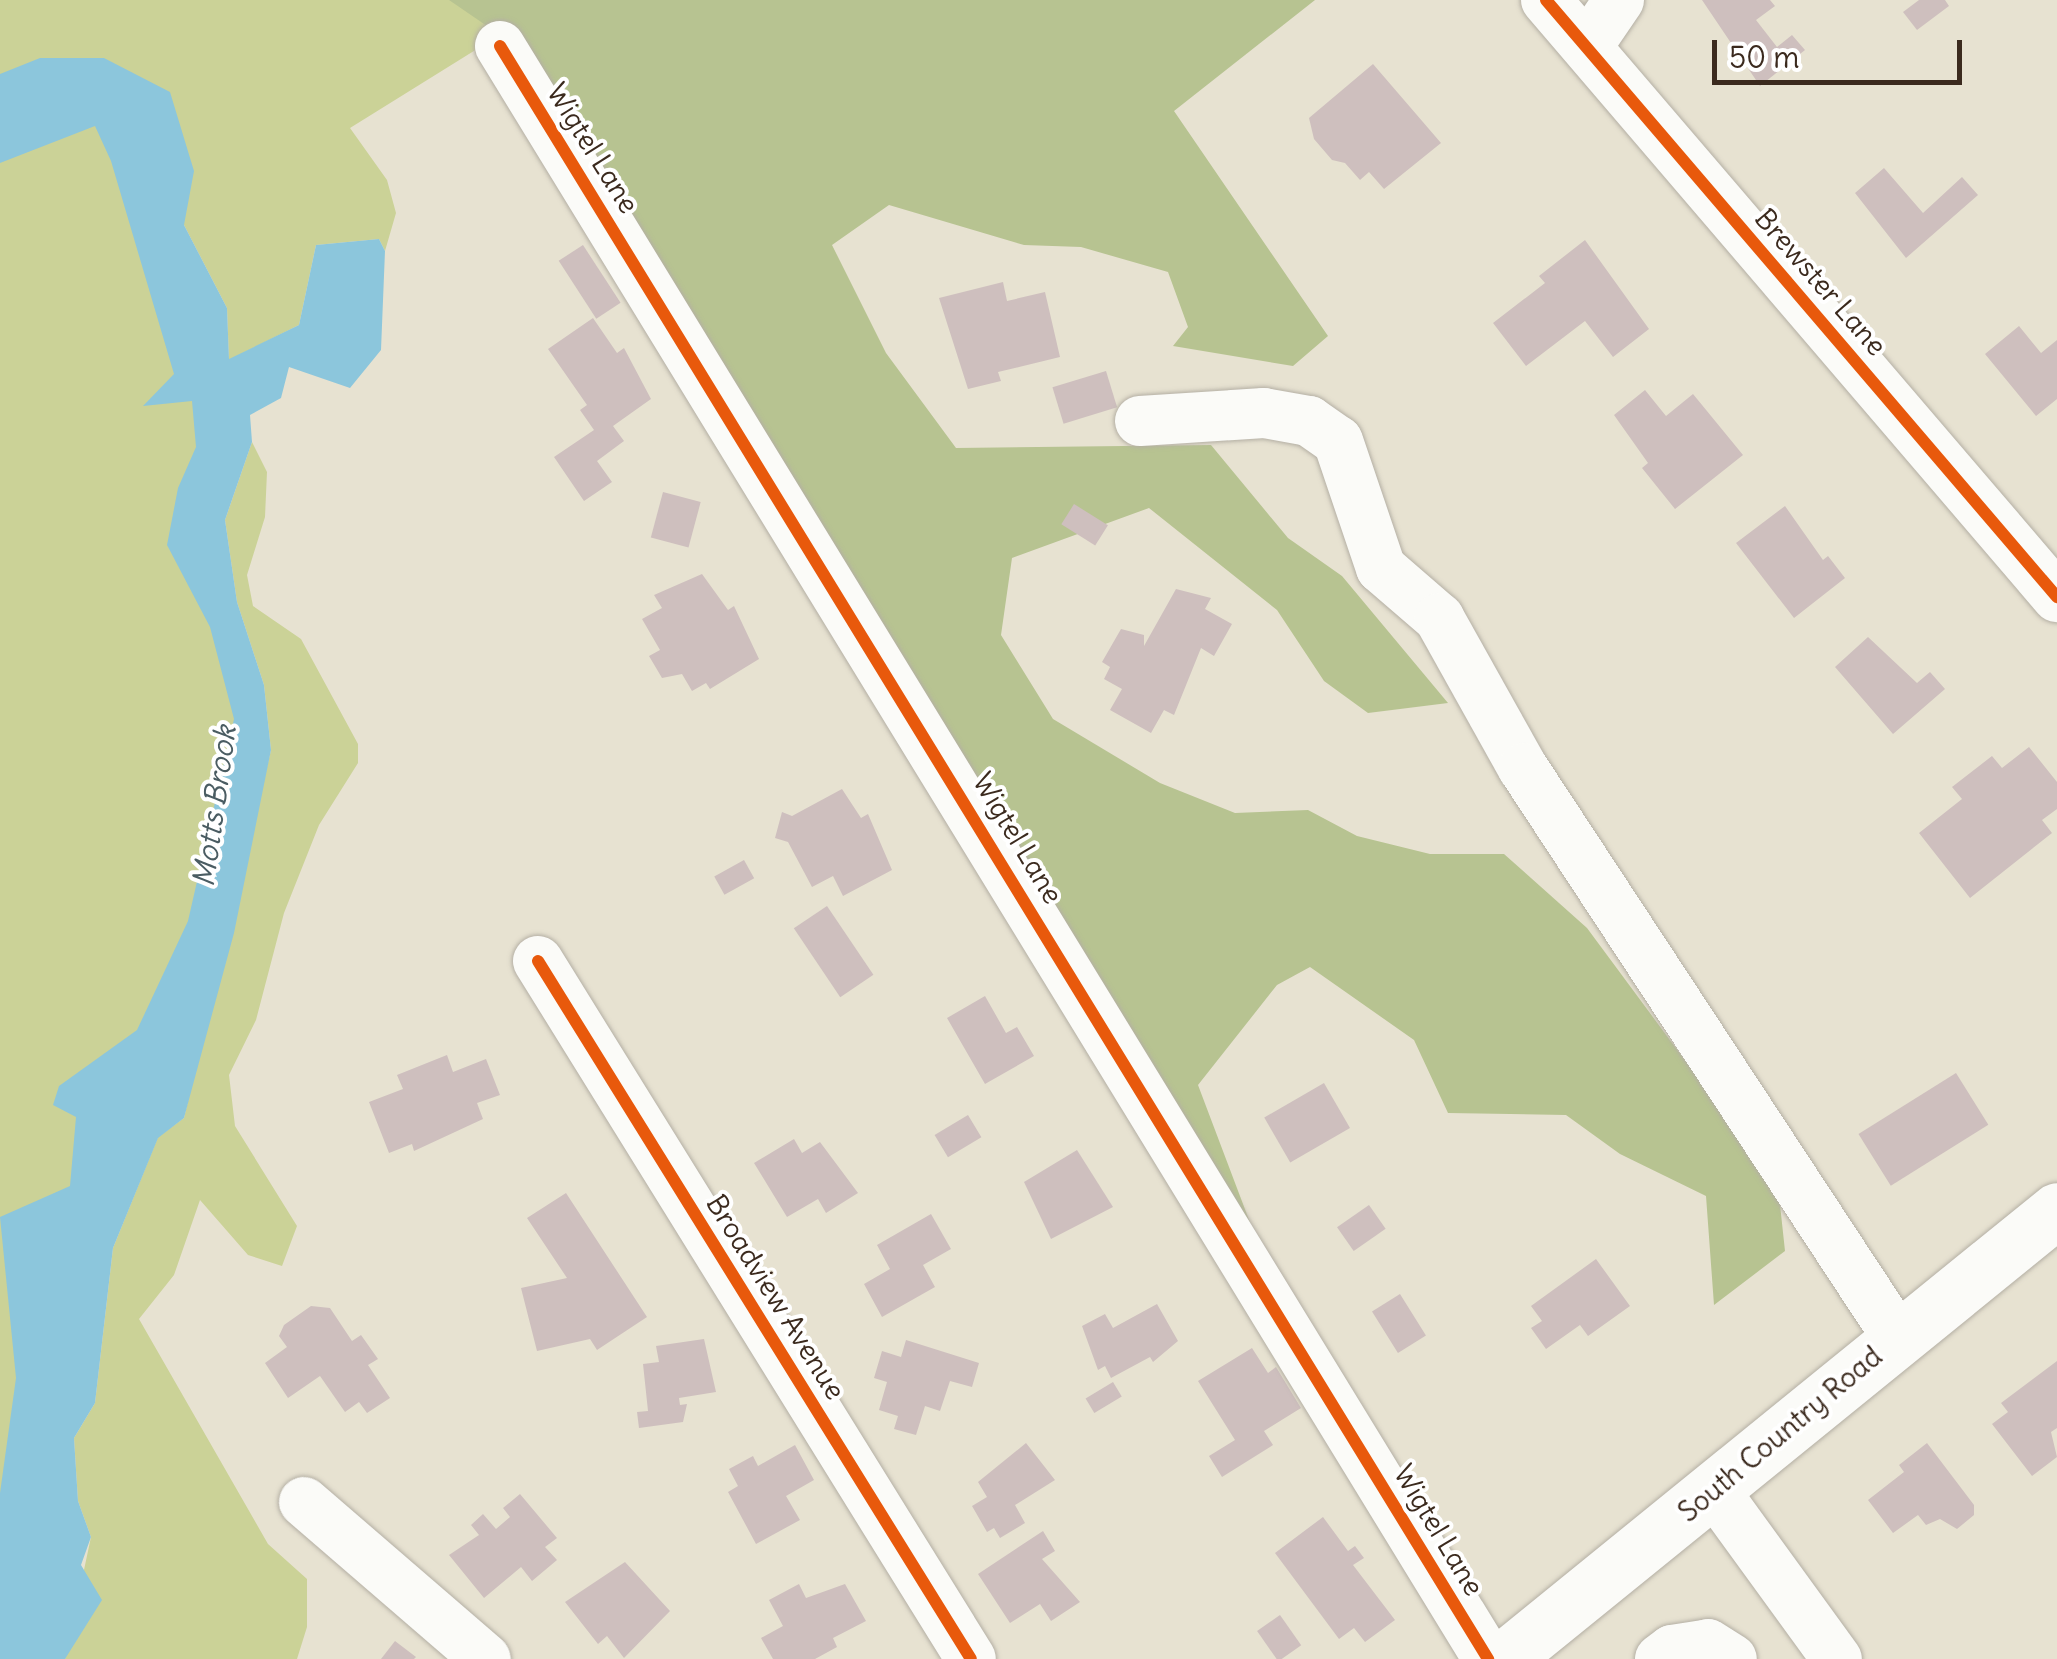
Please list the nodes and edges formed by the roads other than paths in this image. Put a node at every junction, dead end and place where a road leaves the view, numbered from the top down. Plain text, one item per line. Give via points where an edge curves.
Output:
1 (1546, 0) edge
2 (1619, 0) edge
3 (500, 46) dead end
4 (1587, 47) junction
5 (1140, 421) dead end
6 (2057, 597) edge
7 (538, 961) dead end
8 (2057, 1210) edge
9 (1896, 1337) junction
10 (1714, 1490) junction
11 (304, 1502) dead end
12 (486, 1659) edge
13 (971, 1659) edge
14 (1488, 1659) edge
15 (1504, 1659) edge
16 (1660, 1659) edge
17 (1732, 1659) edge
18 (1837, 1659) edge

1 - 4 street, Brewster Lane
2 - 4 street
3 - 14 street, Wigtel Lane
4 - 6 street, Brewster Lane
5 - 9 street via 1264,413 1309,420 1338,442 1381,568 1439,618 1523,768
7 - 13 street, Broadview Avenue
8 - 9 main road, South Country Road
9 - 10 main road, South Country Road
10 - 15 main road, South Country Road
10 - 18 street
11 - 12 street
16 - 17 street via 1672,1650 1708,1644

